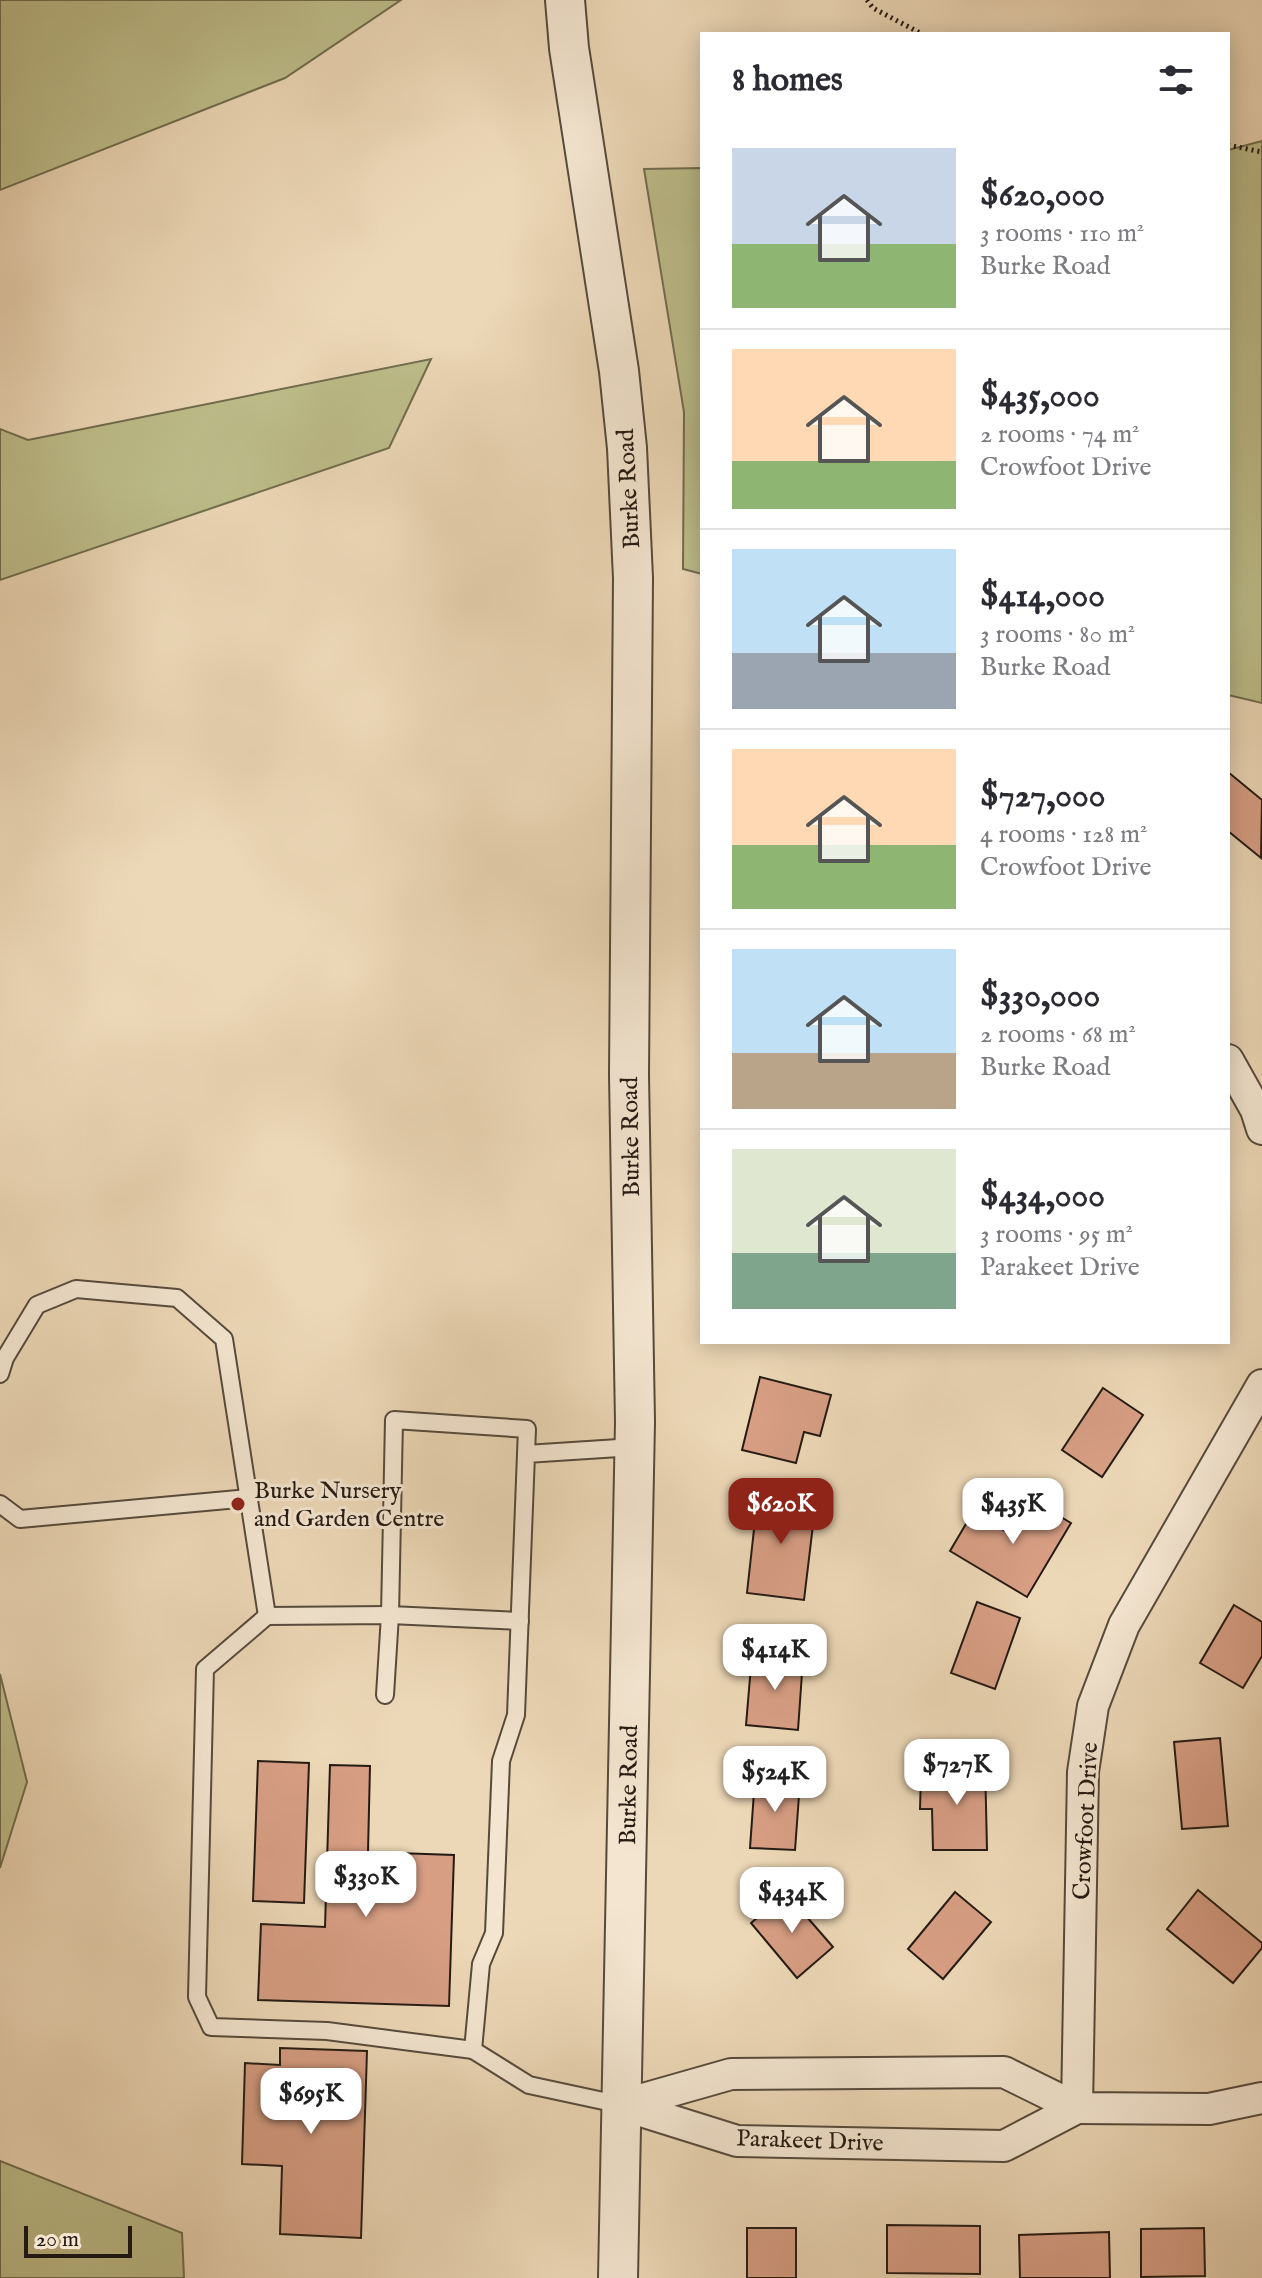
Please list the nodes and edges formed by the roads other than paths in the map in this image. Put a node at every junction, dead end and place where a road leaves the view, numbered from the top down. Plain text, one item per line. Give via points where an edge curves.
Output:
1 (565, 0) edge
2 (1230, 1064) edge
3 (1262, 1129) edge
4 (0, 1374) edge
5 (1262, 1385) edge
6 (634, 1447) junction
7 (526, 1454) junction
8 (249, 1498) junction
9 (0, 1504) edge
10 (390, 1615) junction
11 (267, 1616) junction
12 (520, 1621) junction
13 (385, 1695) dead end
14 (473, 2050) junction
15 (1262, 2098) edge
16 (622, 2105) junction
17 (1077, 2108) junction
18 (618, 2278) edge

1 - 6 street, Burke Road via 619,371 631,499
2 - 3 street
4 - 8 lane via 37,1305 76,1289 177,1298 224,1339
5 - 17 street, Crowfoot Drive via 1124,1625 1093,1706 1083,1772
6 - 7 lane
6 - 16 street, Burke Road
7 - 10 lane via 527,1429 394,1420
7 - 12 lane
8 - 9 lane via 20,1519
8 - 11 lane
10 - 11 lane
10 - 12 lane
10 - 13 lane
11 - 14 lane via 205,1669 197,1997 211,2027 327,2031
12 - 14 lane via 516,1715 501,1761 494,1933 481,1964
14 - 16 lane via 529,2085
15 - 17 street, Parakeet Drive via 1209,2109
16 - 17 street, Parakeet Drive via 731,2074 1004,2072
16 - 17 street, Parakeet Drive via 737,2141 1004,2146
16 - 18 street, Burke Road

